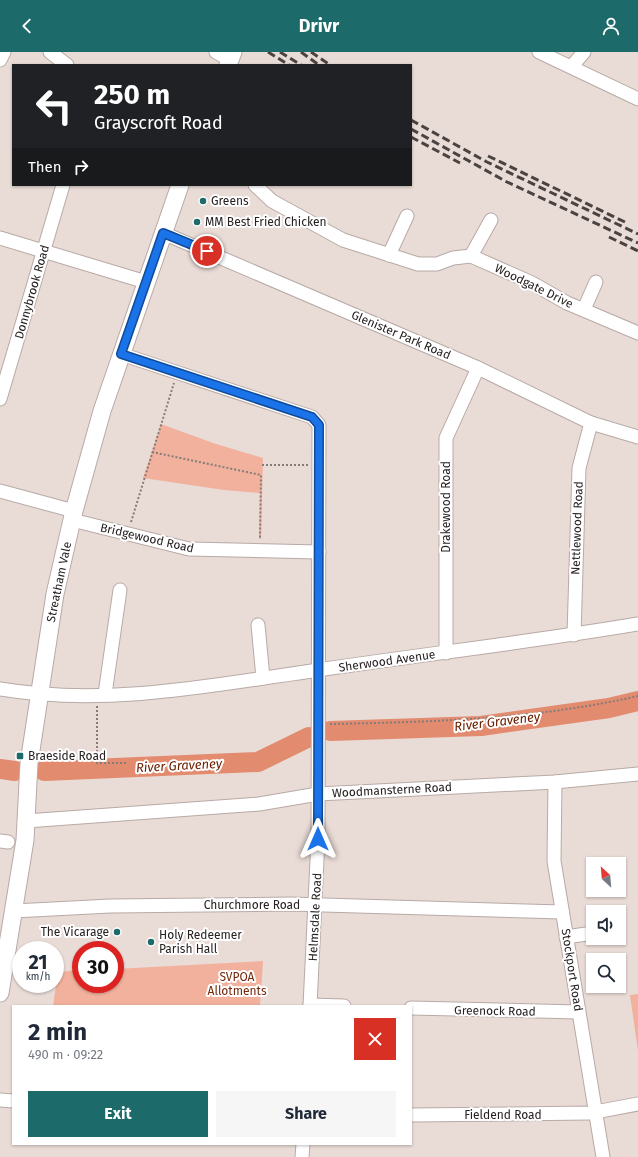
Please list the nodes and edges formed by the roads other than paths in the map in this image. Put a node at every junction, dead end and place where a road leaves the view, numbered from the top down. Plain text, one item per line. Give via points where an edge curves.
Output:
1 (4, 52) edge
2 (50, 52) edge
3 (539, 52) edge
4 (584, 52) edge
5 (0, 60) edge
6 (66, 64) edge
7 (572, 66) junction
8 (638, 99) edge
9 (63, 186) edge
10 (180, 186) edge
11 (257, 186) edge
12 (407, 216) dead end
13 (491, 220) dead end
14 (163, 233) junction
15 (0, 238) edge
16 (44, 252) junction
17 (390, 255) junction
18 (471, 256) junction
19 (146, 282) junction
20 (596, 282) dead end
21 (584, 309) junction
22 (638, 333) edge
23 (121, 354) junction
24 (478, 368) junction
25 (0, 399) edge
26 (591, 423) junction
27 (638, 437) edge
28 (0, 490) edge
29 (73, 515) junction
30 (319, 552) junction
31 (120, 590) dead end
32 (638, 624) edge
33 (258, 625) dead end
34 (574, 635) junction
35 (446, 653) junction
36 (319, 670) junction
37 (263, 678) junction
38 (0, 689) edge
39 (39, 694) junction
40 (101, 694) junction
41 (638, 774) edge
42 (555, 782) junction
43 (318, 794) junction
44 (26, 821) junction
45 (315, 905) junction
46 (14, 911) junction
47 (562, 912) junction
48 (586, 934) edge
49 (566, 937) junction
50 (0, 993) edge
51 (310, 1005) edge
52 (412, 1008) edge
53 (578, 1012) junction
54 (0, 1100) edge
55 (12, 1101) edge
56 (638, 1104) edge
57 (595, 1112) junction
58 (412, 1116) edge
59 (303, 1145) edge
60 (302, 1157) edge
61 (603, 1157) edge

1 - 5 street
2 - 6 street
3 - 7 street
4 - 7 street
7 - 8 street
9 - 16 street, Donnybrook Road
10 - 14 main road, Streatham Vale
11 - 17 street via 272,201 343,240
12 - 17 street
13 - 18 street
14 - 19 main road, Streatham Vale
14 - 24 street, Glenister Park Road
15 - 16 street
16 - 19 street
16 - 25 street, Donnybrook Road
17 - 18 street via 418,264 437,264 453,258
18 - 21 street, Woodgate Drive via 532,282 567,303
19 - 23 main road, Streatham Vale
20 - 21 street
21 - 22 street, Woodgate Drive
23 - 29 main road, Streatham Vale
23 - 30 street, Helmsdale Road via 318,421
24 - 26 street, Glenister Park Road
24 - 35 street, Drakewood Road via 446,438
26 - 27 street, Glenister Park Road
26 - 34 street, Nettlewood Road via 579,468
28 - 29 street, Bridgewood Road
29 - 30 street, Bridgewood Road via 189,549
29 - 39 main road, Streatham Vale via 55,594
30 - 36 street, Helmsdale Road
31 - 40 street
32 - 34 street, Sherwood Avenue
33 - 37 street
34 - 35 street, Sherwood Avenue
35 - 36 street, Sherwood Avenue
36 - 37 street, Sherwood Avenue
36 - 43 street, Helmsdale Road
37 - 40 street, Sherwood Avenue via 152,693
38 - 39 street
39 - 40 street, Sherwood Avenue
39 - 44 main road, Streatham Vale via 29,762
41 - 42 street, Woodmansterne Road
42 - 43 street, Woodmansterne Road
42 - 47 street, Stockport Road via 553,851
43 - 44 street, Woodmansterne Road via 259,804
43 - 45 street, Helmsdale Road
44 - 46 main road, Streatham Vale
45 - 46 street, Churchmore Road via 148,906
45 - 47 street, Churchmore Road
45 - 51 street, Helmsdale Road
46 - 50 main road, Streatham Vale
47 - 49 street, Stockport Road
48 - 49 street
49 - 53 street, Stockport Road
52 - 53 street, Greenock Road
53 - 57 street, Stockport Road
54 - 55 street
56 - 57 street, Fieldend Road
57 - 58 street, Fieldend Road
57 - 61 street, Stockport Road
59 - 60 street

